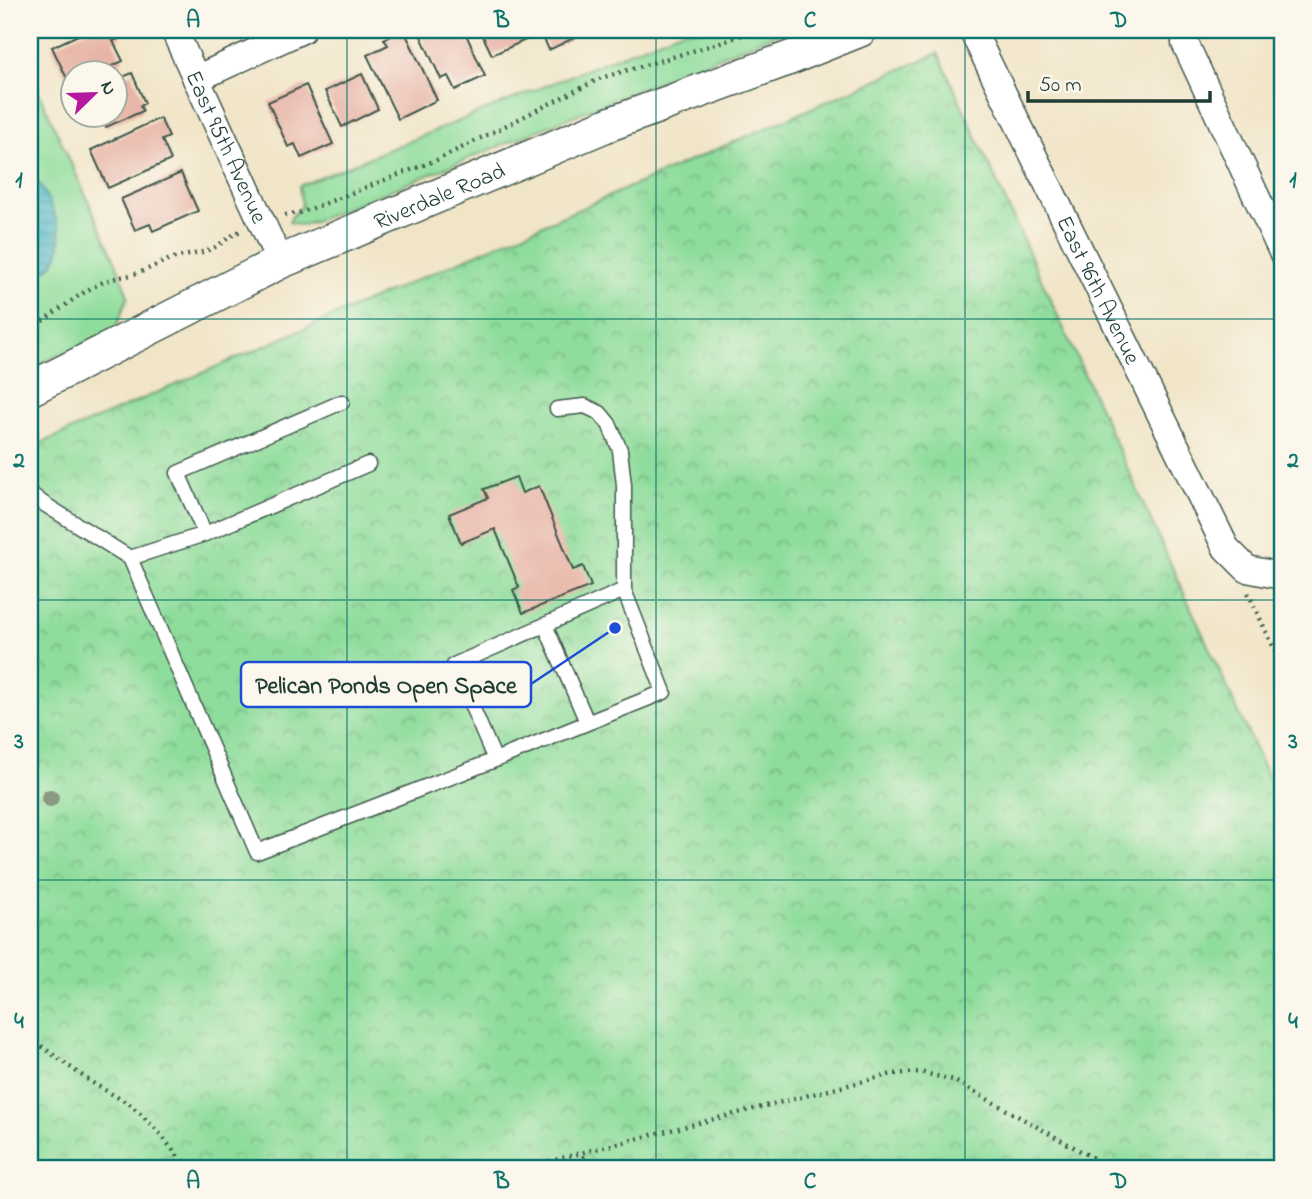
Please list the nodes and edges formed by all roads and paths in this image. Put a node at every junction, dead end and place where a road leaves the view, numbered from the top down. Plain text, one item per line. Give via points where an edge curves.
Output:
1 (174, 30) edge
2 (302, 30) edge
3 (755, 30) edge
4 (860, 30) edge
5 (972, 30) edge
6 (1185, 43) dead end
7 (196, 79) junction
8 (262, 223) junction
9 (1282, 252) edge
10 (280, 262) junction
11 (30, 328) edge
12 (30, 389) edge
13 (342, 402) dead end
14 (557, 409) dead end
15 (368, 464) dead end
16 (30, 493) edge
17 (205, 534) junction
18 (1226, 548) junction
19 (130, 558) junction
20 (1280, 574) edge
21 (624, 590) junction
22 (545, 625) junction
23 (1282, 665) edge
24 (587, 722) junction
25 (495, 760) junction
26 (30, 1038) edge
27 (588, 1151) junction
28 (186, 1169) edge
29 (522, 1169) edge
30 (575, 1169) edge
31 (1113, 1169) edge

1 - 7 street, East 95th Avenue
2 - 7 street
3 - 8 path via 601,78 439,159 303,212
4 - 10 street, Riverdale Road via 607,125
5 - 18 street, East 96th Avenue
6 - 9 street
7 - 8 street, East 95th Avenue
8 - 10 street, East 95th Avenue
8 - 11 path via 230,235 210,250 103,282
10 - 12 street, Riverdale Road
13 - 17 lane via 178,473
14 - 21 lane via 585,406 600,413 620,450
15 - 17 lane
16 - 19 lane
17 - 19 lane
18 - 20 street, East 96th Avenue via 1247,569
18 - 23 path
19 - 25 lane via 257,852
21 - 22 lane
21 - 24 lane via 664,692
22 - 24 lane
22 - 25 lane via 454,665
24 - 25 lane
26 - 28 path via 131,1105
27 - 29 path
27 - 30 path
27 - 31 path via 892,1074 920,1072 953,1080

